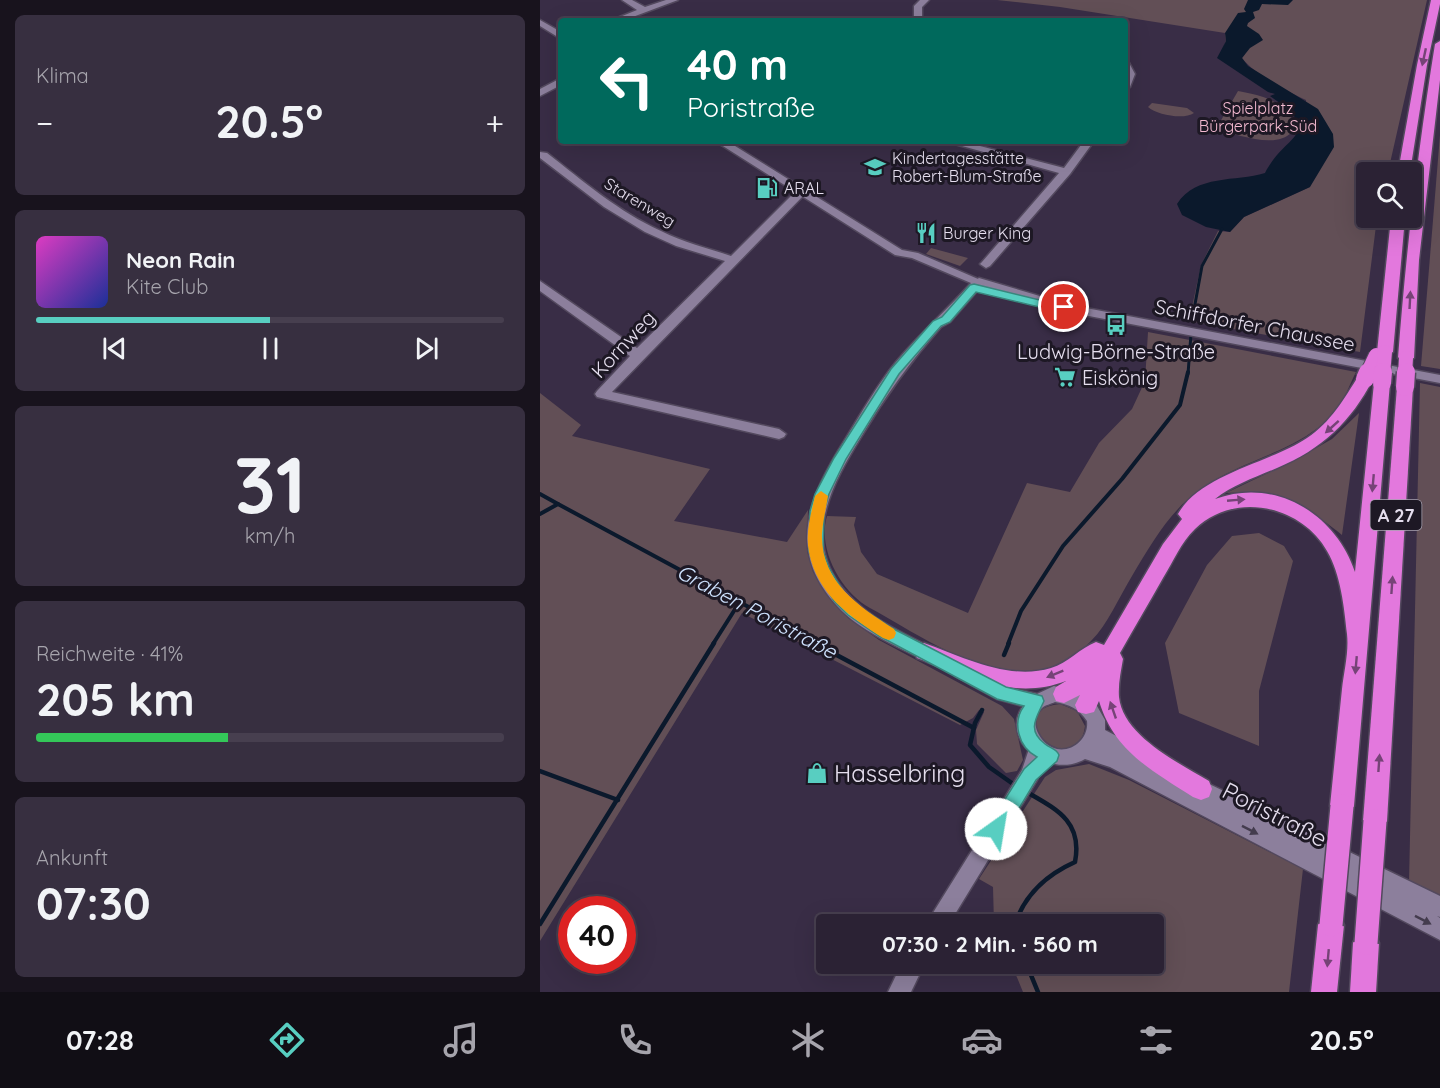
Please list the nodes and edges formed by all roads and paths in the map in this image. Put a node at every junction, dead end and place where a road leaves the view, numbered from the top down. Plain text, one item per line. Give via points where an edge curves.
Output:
1 (626, 0) edge
2 (674, 0) edge
3 (925, 0) edge
4 (1436, 0) edge
5 (645, 11) junction
6 (623, 18) edge
7 (918, 18) edge
8 (540, 22) edge
9 (558, 34) edge
10 (1440, 44) edge
11 (558, 83) edge
12 (540, 93) edge
13 (725, 144) edge
14 (960, 144) edge
15 (1087, 144) edge
16 (540, 155) edge
17 (1406, 162) edge
18 (1066, 172) junction
19 (801, 193) junction
20 (1397, 228) edge
21 (733, 260) junction
22 (986, 264) dead end
23 (973, 284) junction
24 (540, 285) edge
25 (638, 355) junction
26 (1440, 379) edge
27 (1374, 381) junction
28 (778, 434) dead end
29 (1358, 638) junction
30 (1110, 642) junction
31 (924, 651) junction
32 (1064, 694) junction
33 (1086, 705) junction
34 (1031, 709) junction
35 (1095, 734) junction
36 (1084, 750) junction
37 (1044, 752) junction
38 (1201, 789) junction
39 (1440, 907) edge
40 (943, 914) edge
41 (1440, 928) edge
42 (908, 974) edge
43 (899, 992) edge
44 (1324, 992) edge
45 (1363, 992) edge

1 - 5 street
2 - 5 street
3 - 7 street via 918,6
4 -> 17 highway
5 - 6 street
8 - 9 street
45 -> 10 highway, A 27, bridge via 1412,260
11 - 12 street
13 - 19 street, Schiffdorfer Chaussee
14 - 18 street
15 - 18 street
16 - 21 street, Starenweg via 649,230
18 - 22 street
19 - 21 street, Kornweg
19 - 23 street, Schiffdorfer Chaussee via 899,253 904,260 940,277
20 - 27 highway, A 27, bridge via 1388,308
21 - 25 street, Kornweg
23 - 26 street, Schiffdorfer Chaussee via 1056,307
23 - 31 street via 946,319 937,324 895,372 840,458 817,511 816,551 830,584 853,611
24 - 25 street
25 - 28 street, Kornweg via 602,394
27 -> 29 highway, A 27
27 -> 30 highway via 1322,436 1286,457 1221,485 1191,509 1175,527
30 -> 29 highway via 1185,527 1202,512 1226,501 1242,499 1281,504 1299,512 1324,532 1338,554 1350,586
29 -> 44 highway, A 27, bridge
30 -> 31 highway via 1053,677 1029,680 1003,678
30 - 32 highway via 1079,683
30 - 33 highway
38 -> 30 highway via 1126,735 1109,699
31 - 34 street
32 - 33 street
32 - 34 street via 1054,694
33 - 35 street via 1093,714
34 - 37 street via 1027,734
35 - 36 street
35 - 38 street, Poristraße
36 - 37 street, Poristraße via 1068,757
36 -> 41 street, Poristraße via 1114,760
37 - 40 street
38 - 39 street, Poristraße
42 - 43 street

